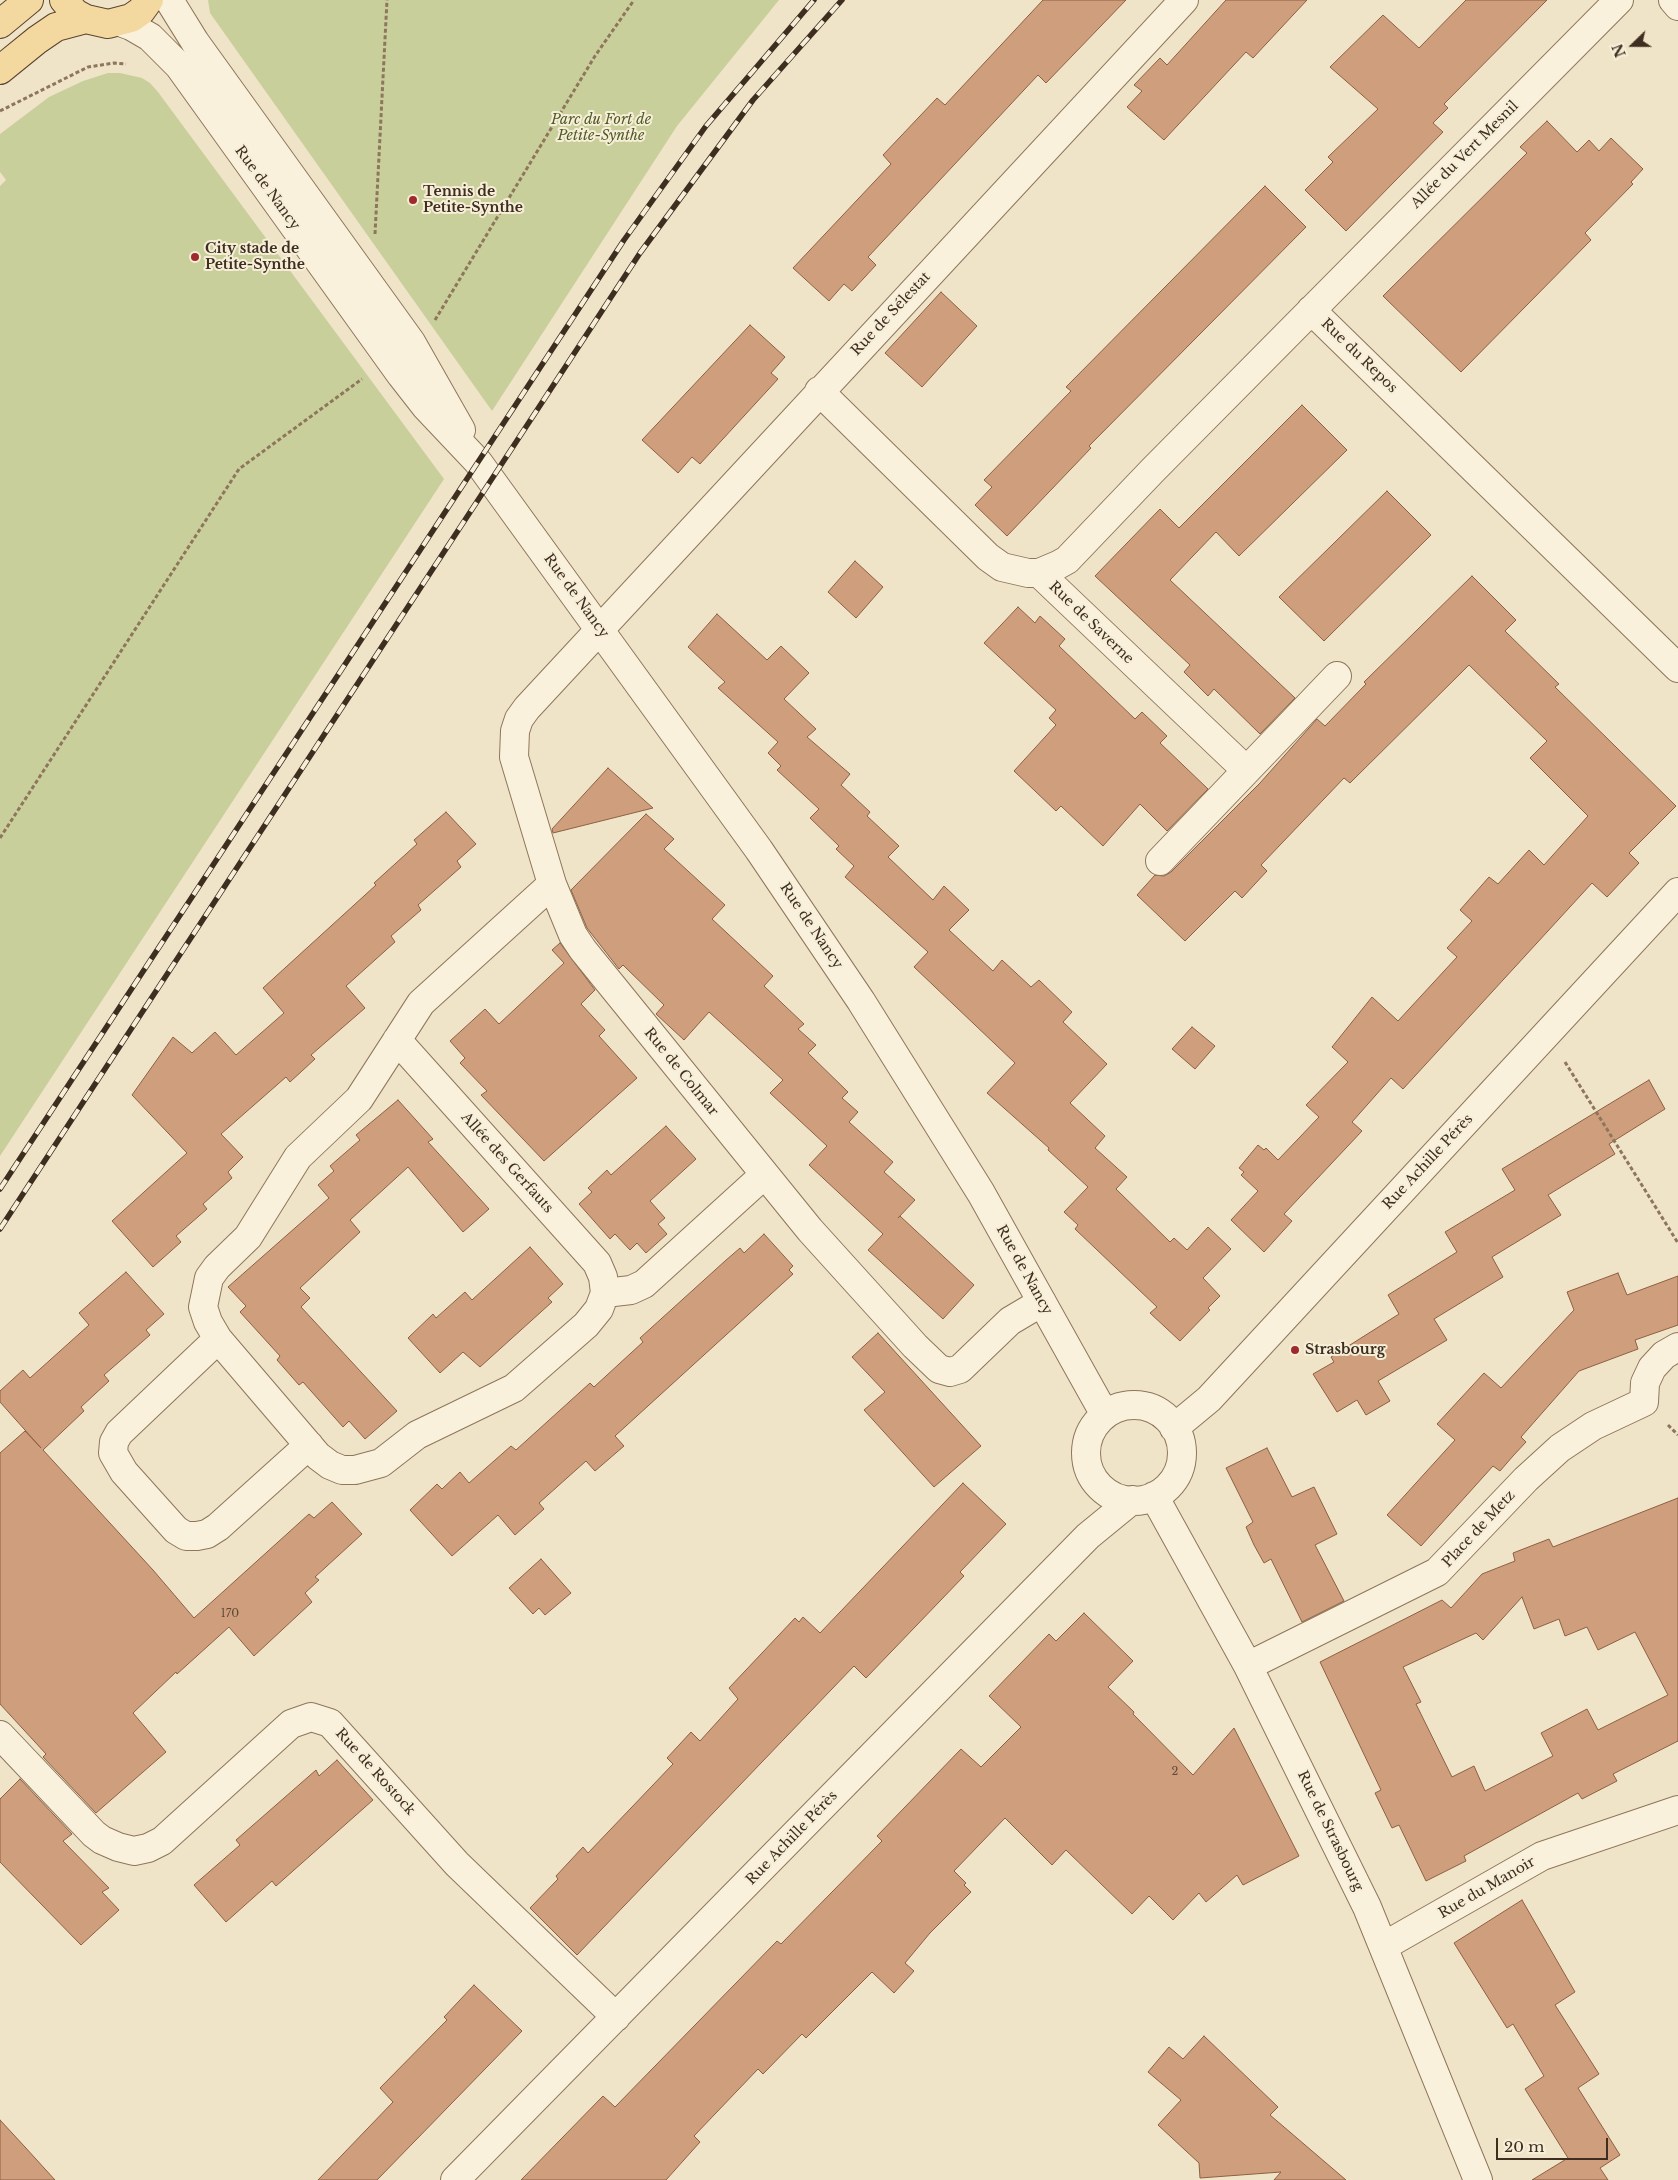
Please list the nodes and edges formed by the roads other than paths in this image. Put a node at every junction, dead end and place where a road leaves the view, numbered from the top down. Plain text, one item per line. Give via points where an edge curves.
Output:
1 (30, 0) edge
2 (64, 0) edge
3 (149, 0) edge
4 (168, 0) edge
5 (1184, 0) edge
6 (1618, 0) edge
7 (1673, 0) edge
8 (1678, 6) edge
9 (86, 19) junction
10 (120, 22) junction
11 (0, 24) edge
12 (0, 70) edge
13 (1311, 310) junction
14 (400, 350) junction
15 (819, 391) junction
16 (1039, 573) junction
17 (601, 629) junction
18 (1678, 668) edge
19 (1337, 676) dead end
20 (1246, 770) junction
21 (1160, 861) dead end
22 (552, 884) junction
23 (1678, 892) edge
24 (397, 1040) junction
25 (764, 1175) junction
26 (605, 1293) junction
27 (1042, 1302) junction
28 (218, 1339) junction
29 (1678, 1347) edge
30 (1105, 1415) junction
31 (1174, 1428) junction
32 (308, 1445) junction
33 (1143, 1498) junction
34 (1248, 1666) junction
35 (0, 1735) edge
36 (1678, 1810) edge
37 (1384, 1946) junction
38 (616, 2017) junction
39 (456, 2180) edge
40 (1478, 2180) edge

1 - 11 main road
2 - 9 main road via 75,13
3 - 10 main road via 136,14
4 - 14 street, Rue de Nancy via 373,290
5 - 15 street, Rue de Sélestat
6 - 13 street, Allée du Vert Mesnil
7 - 8 street
9 - 10 main road via 103,24
9 - 12 main road via 56,28
10 - 14 street, Rue de Nancy via 150,37 179,66
13 - 16 street, Rue du Repos via 1067,560
13 - 18 street, Rue du Repos
14 - 17 street, Rue de Nancy
15 - 16 street, Rue de Saverne via 988,557 1009,569
15 - 17 street, Rue de Sélestat
16 - 20 street, Rue de Saverne
17 - 22 street, Rue de Colmar via 527,708 515,731 514,756
17 - 27 street, Rue de Nancy via 754,843 861,1001 981,1193
19 - 20 street
20 - 21 street
22 - 24 street via 421,1003
22 - 25 street, Rue de Colmar via 573,935 588,957
23 - 31 street, Rue Achille Pérès via 1209,1399
24 - 26 street, Allée des Gerfauts via 597,1263
24 - 28 street via 359,1099 298,1157 248,1237 209,1278 203,1307
25 - 26 street via 644,1284 631,1290
25 - 27 street, Rue de Colmar via 834,1258 939,1369 960,1370 1010,1321
26 - 32 street via 599,1309 586,1325 514,1388 417,1435 381,1463 369,1468 342,1470 330,1465
27 - 30 street, Rue de Nancy
28 - 32 street
28 - 32 street via 119,1433 113,1453 124,1472 176,1530 186,1536 197,1536 218,1527
29 - 34 street, Place de Metz via 1664,1355 1652,1368 1645,1382 1644,1402 1593,1426 1560,1448 1526,1478 1437,1572
30 - 31 street via 1127,1406 1147,1407 1164,1416
30 - 33 street via 1089,1437 1086,1456 1089,1470 1102,1489 1114,1496
31 - 33 street via 1180,1446 1179,1469 1169,1485
33 - 34 street, Rue de Strasbourg
33 - 38 street, Rue Achille Pérès via 1088,1536
34 - 37 street, Rue de Strasbourg
35 - 38 street, Rue de Rostock via 94,1834 118,1848 134,1851 162,1841 291,1724 311,1717 330,1723 457,1864
36 - 37 street, Rue du Manoir via 1542,1856
37 - 40 street, Rue de Strasbourg
38 - 39 street, Rue Achille Pérès

